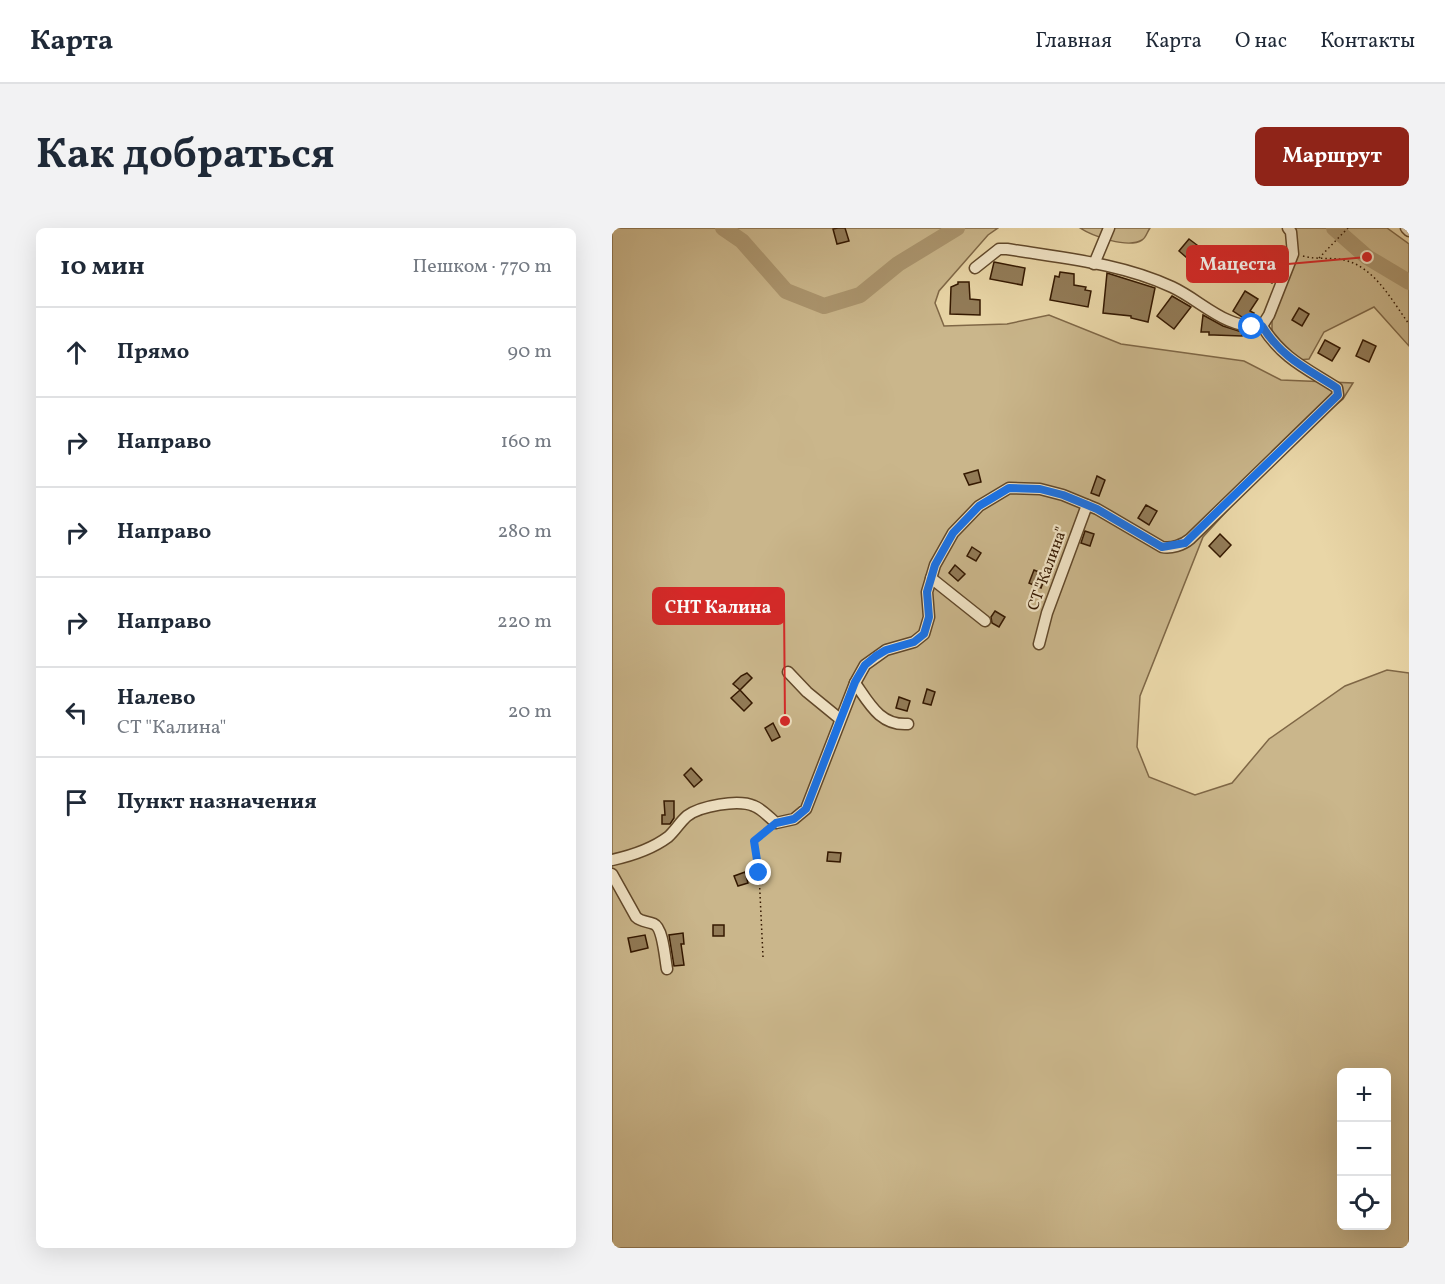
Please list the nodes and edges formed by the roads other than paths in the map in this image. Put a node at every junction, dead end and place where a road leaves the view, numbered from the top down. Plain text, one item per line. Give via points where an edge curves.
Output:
1 (1108, 228) edge
2 (1288, 228) edge
3 (1094, 264) junction
4 (975, 268) dead end
5 (1262, 326) junction
6 (1087, 505) junction
7 (931, 578) junction
8 (985, 621) dead end
9 (1039, 644) dead end
10 (788, 672) dead end
11 (855, 682) junction
12 (840, 718) junction
13 (908, 724) dead end
14 (612, 860) edge
15 (612, 874) edge
16 (667, 969) dead end

1 - 3 street
2 - 5 street via 1293,254
3 - 4 street via 999,249
3 - 5 street via 1137,273 1173,287 1236,324
5 - 6 street via 1292,361 1337,388 1338,395 1185,543 1162,547
6 - 7 street via 1040,489 1009,488 979,506 953,533
6 - 9 street, СТ "Калина"
7 - 8 street
7 - 11 street via 924,634 914,642 876,656
10 - 12 street
11 - 12 street
11 - 13 street via 878,714 898,725
12 - 14 street via 806,809 794,819 776,823 744,803 720,805 695,811 667,837 645,850
15 - 16 street via 636,917 659,930

